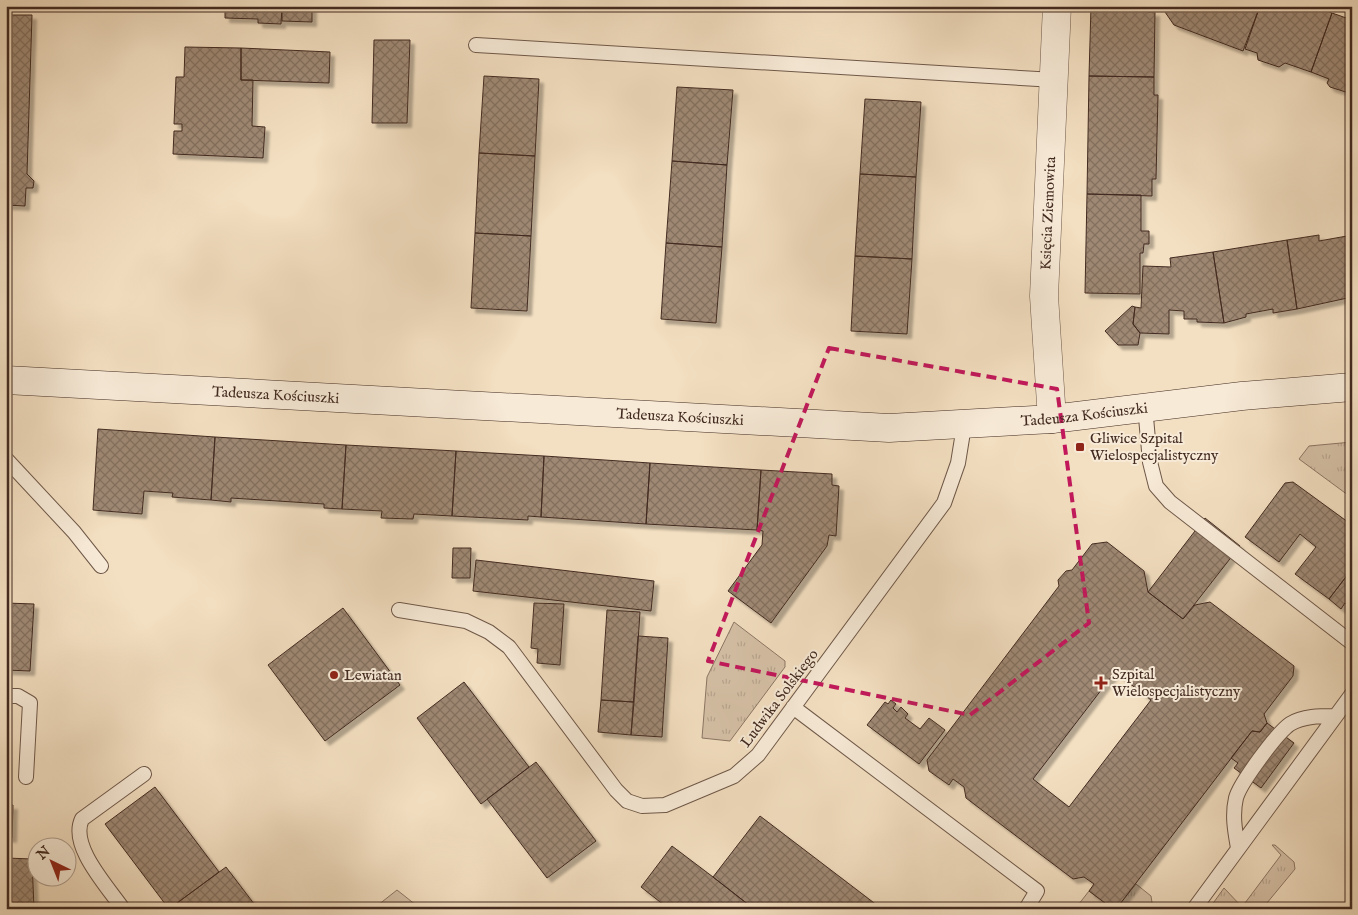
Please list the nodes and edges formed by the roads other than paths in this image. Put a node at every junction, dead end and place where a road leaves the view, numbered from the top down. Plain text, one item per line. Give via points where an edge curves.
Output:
1 (1057, 6) edge
2 (476, 45) dead end
3 (1055, 80) junction
4 (6, 380) edge
5 (1352, 387) edge
6 (1145, 406) junction
7 (1052, 419) junction
8 (964, 426) junction
9 (6, 459) edge
10 (102, 566) dead end
11 (399, 610) dead end
12 (1352, 643) edge
13 (1352, 694) edge
14 (6, 696) edge
15 (793, 707) junction
16 (1335, 716) junction
17 (144, 774) dead end
18 (26, 777) dead end
19 (1238, 848) junction
20 (123, 909) edge
21 (1026, 909) edge
22 (1194, 909) edge

1 - 3 street, Księcia Ziemowita
2 - 3 lane
3 - 7 street, Księcia Ziemowita via 1044,296
4 - 8 street, Tadeusza Kościuszki via 889,428
5 - 6 street, Tadeusza Kościuszki
6 - 7 street, Tadeusza Kościuszki
6 - 12 lane via 1150,462 1156,486 1170,502
7 - 8 street, Tadeusza Kościuszki
8 - 15 lane, Ludwika Solskiego via 958,464 944,504
9 - 10 lane
11 - 15 lane, Ludwika Solskiego via 466,621 509,647 616,790 627,800 642,806 665,805 734,776 758,755
13 - 16 lane
14 - 18 lane via 18,696 30,703
15 - 21 lane via 1037,892
16 - 19 lane
16 - 19 lane via 1310,717 1291,724 1245,781 1237,797 1234,819
17 - 20 lane via 82,819 78,827 83,852
19 - 22 lane

